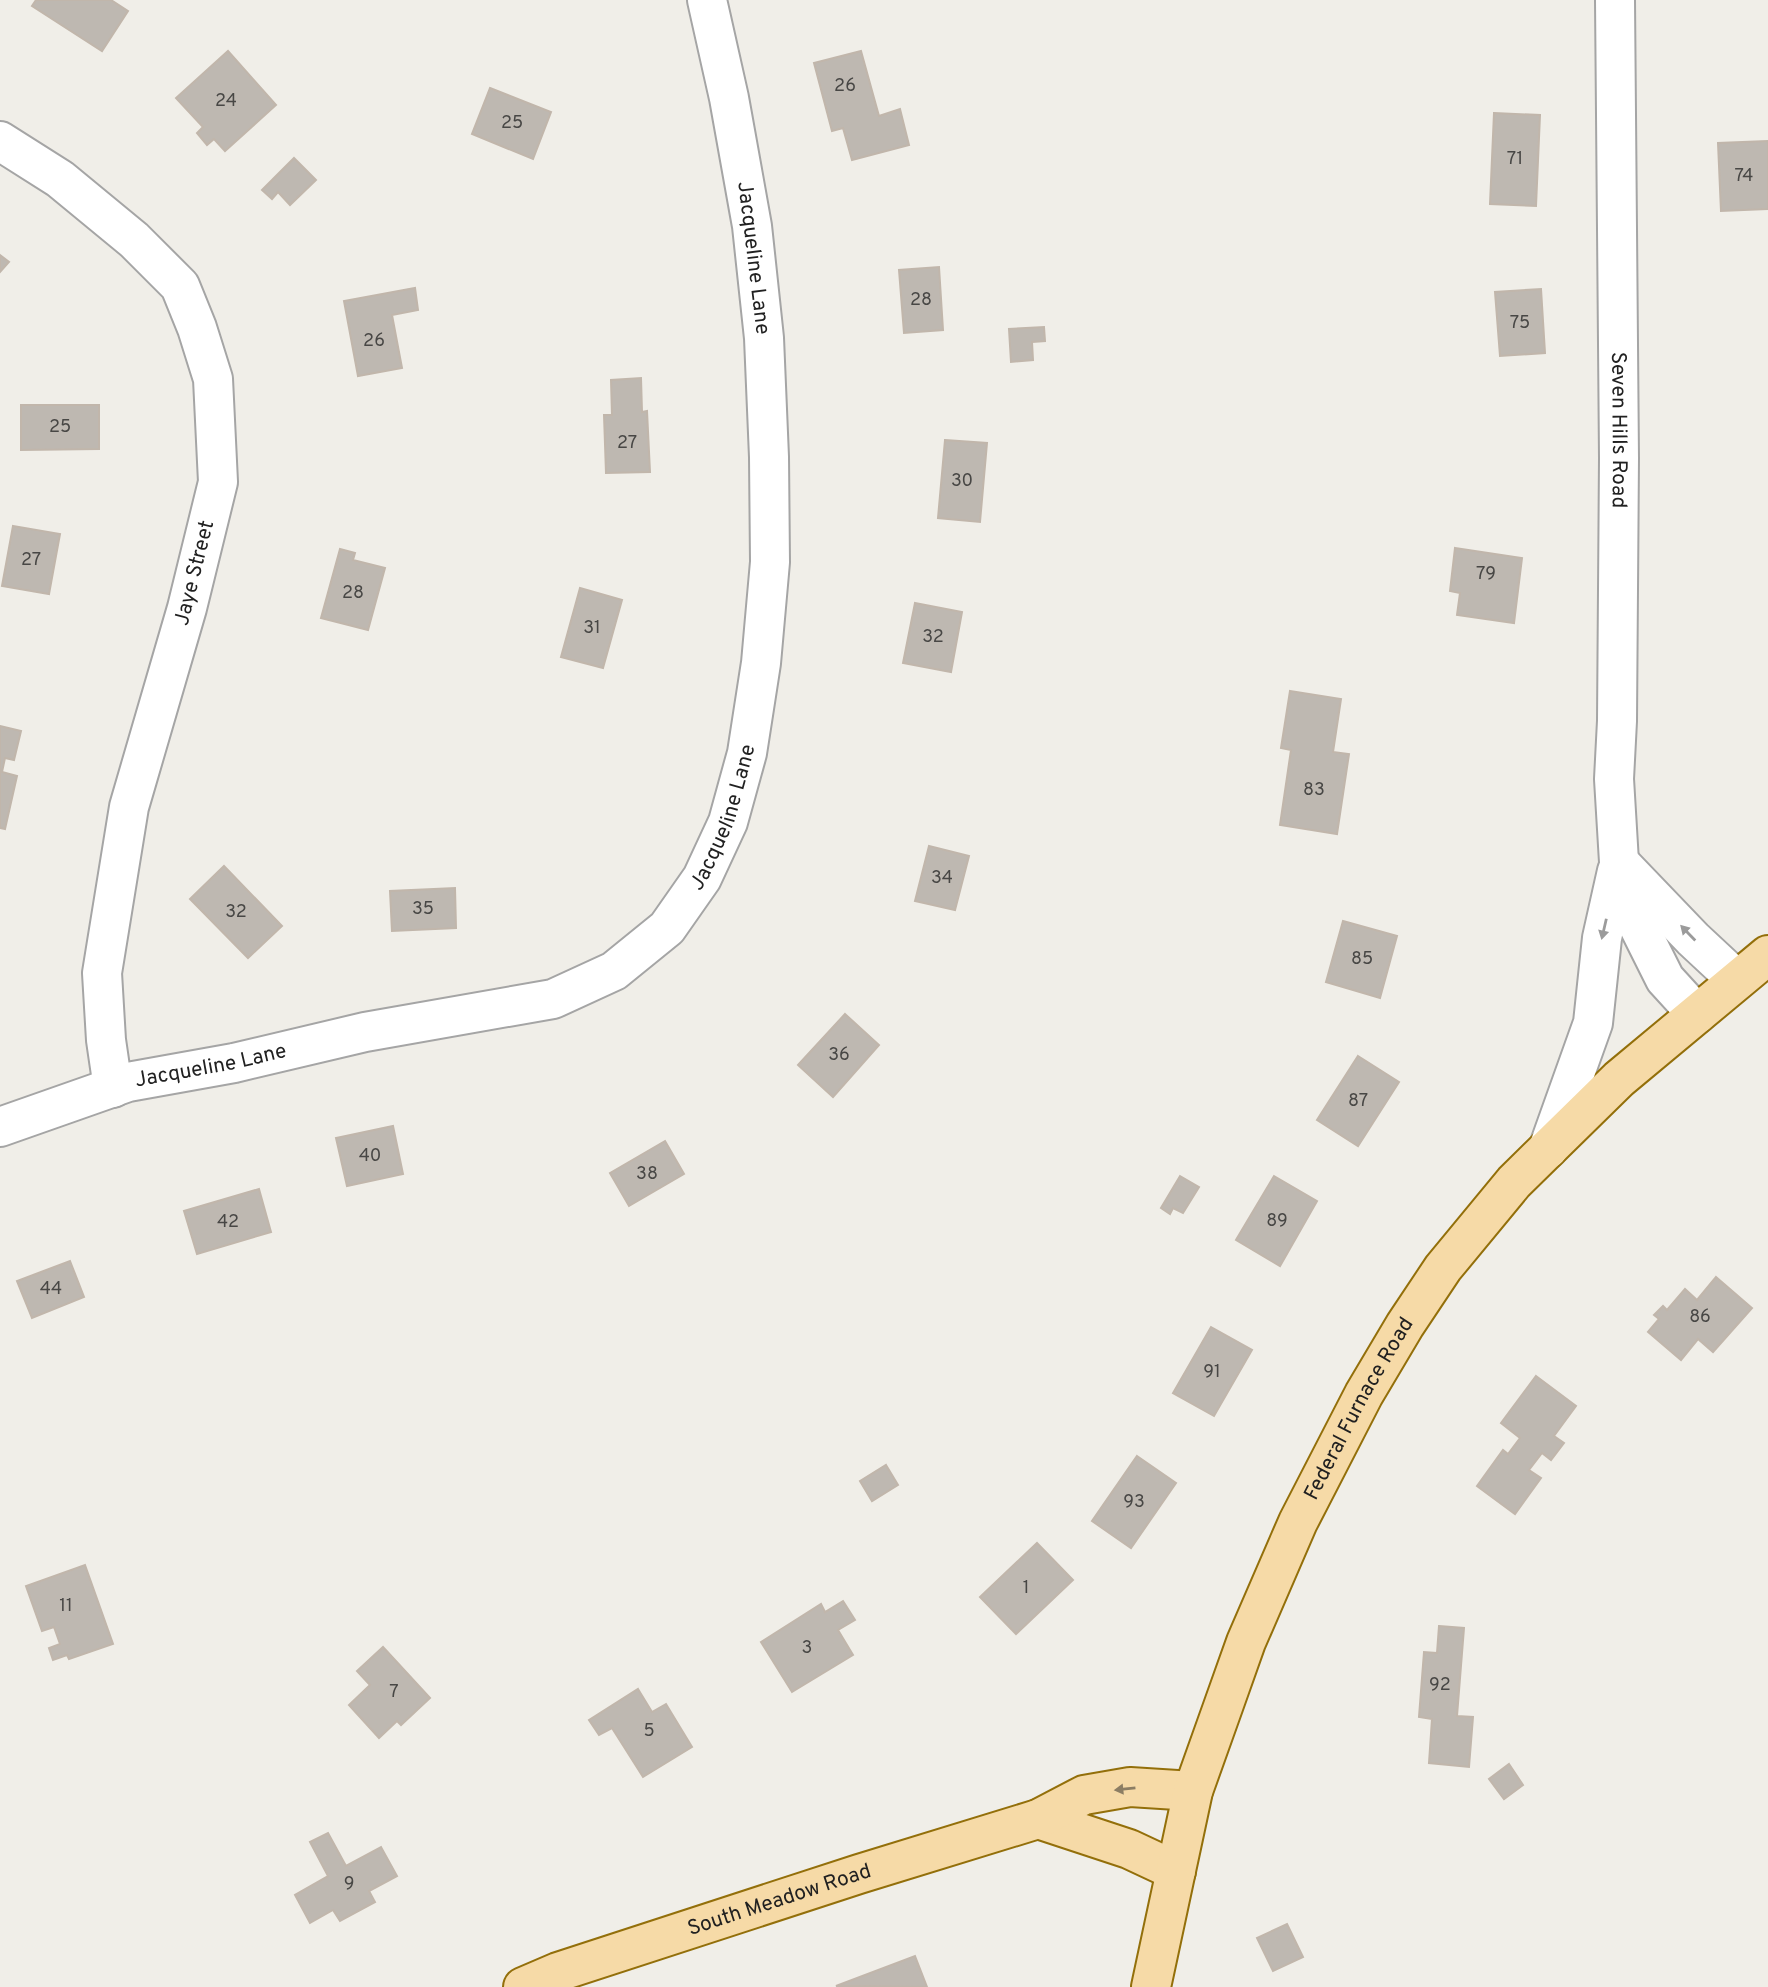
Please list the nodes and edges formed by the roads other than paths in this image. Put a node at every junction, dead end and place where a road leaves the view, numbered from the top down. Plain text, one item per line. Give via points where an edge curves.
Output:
1 (707, 0) edge
2 (1615, 0) edge
3 (0, 141) edge
4 (1619, 862) junction
5 (1768, 955) edge
6 (1737, 980) junction
7 (1697, 1014) junction
8 (113, 1087) junction
9 (0, 1127) edge
10 (1548, 1149) junction
11 (1193, 1791) junction
12 (1038, 1819) junction
13 (1176, 1871) junction
14 (523, 1987) edge
15 (1151, 1987) edge

1 - 8 street, Jacqueline Lane via 754,238 764,338 769,562 761,663 747,753 728,822 702,878 667,928 614,971 553,999 365,1032
2 - 4 street, Seven Hills Road via 1619,458 1614,779
3 - 8 street, Jaye Street via 60,179 134,240 180,286 213,379 218,482 129,807 102,973
6 -> 4 street
4 - 7 street, Seven Hills Road via 1632,913 1665,979
4 -> 10 street via 1602,938 1593,1023
5 - 6 main road, Federal Furnace Road
6 - 7 main road, Federal Furnace Road
7 - 10 main road, Federal Furnace Road via 1619,1079
8 - 9 street, Jacqueline Lane
10 - 11 main road, Federal Furnace Road via 1514,1182 1443,1268 1363,1394 1298,1522 1246,1642
11 -> 12 main road, South Meadow Road via 1130,1787 1084,1795
11 - 13 main road, Federal Furnace Road
12 - 13 main road via 1129,1849
12 - 14 main road, South Meadow Road
13 - 15 main road, Federal Furnace Road

